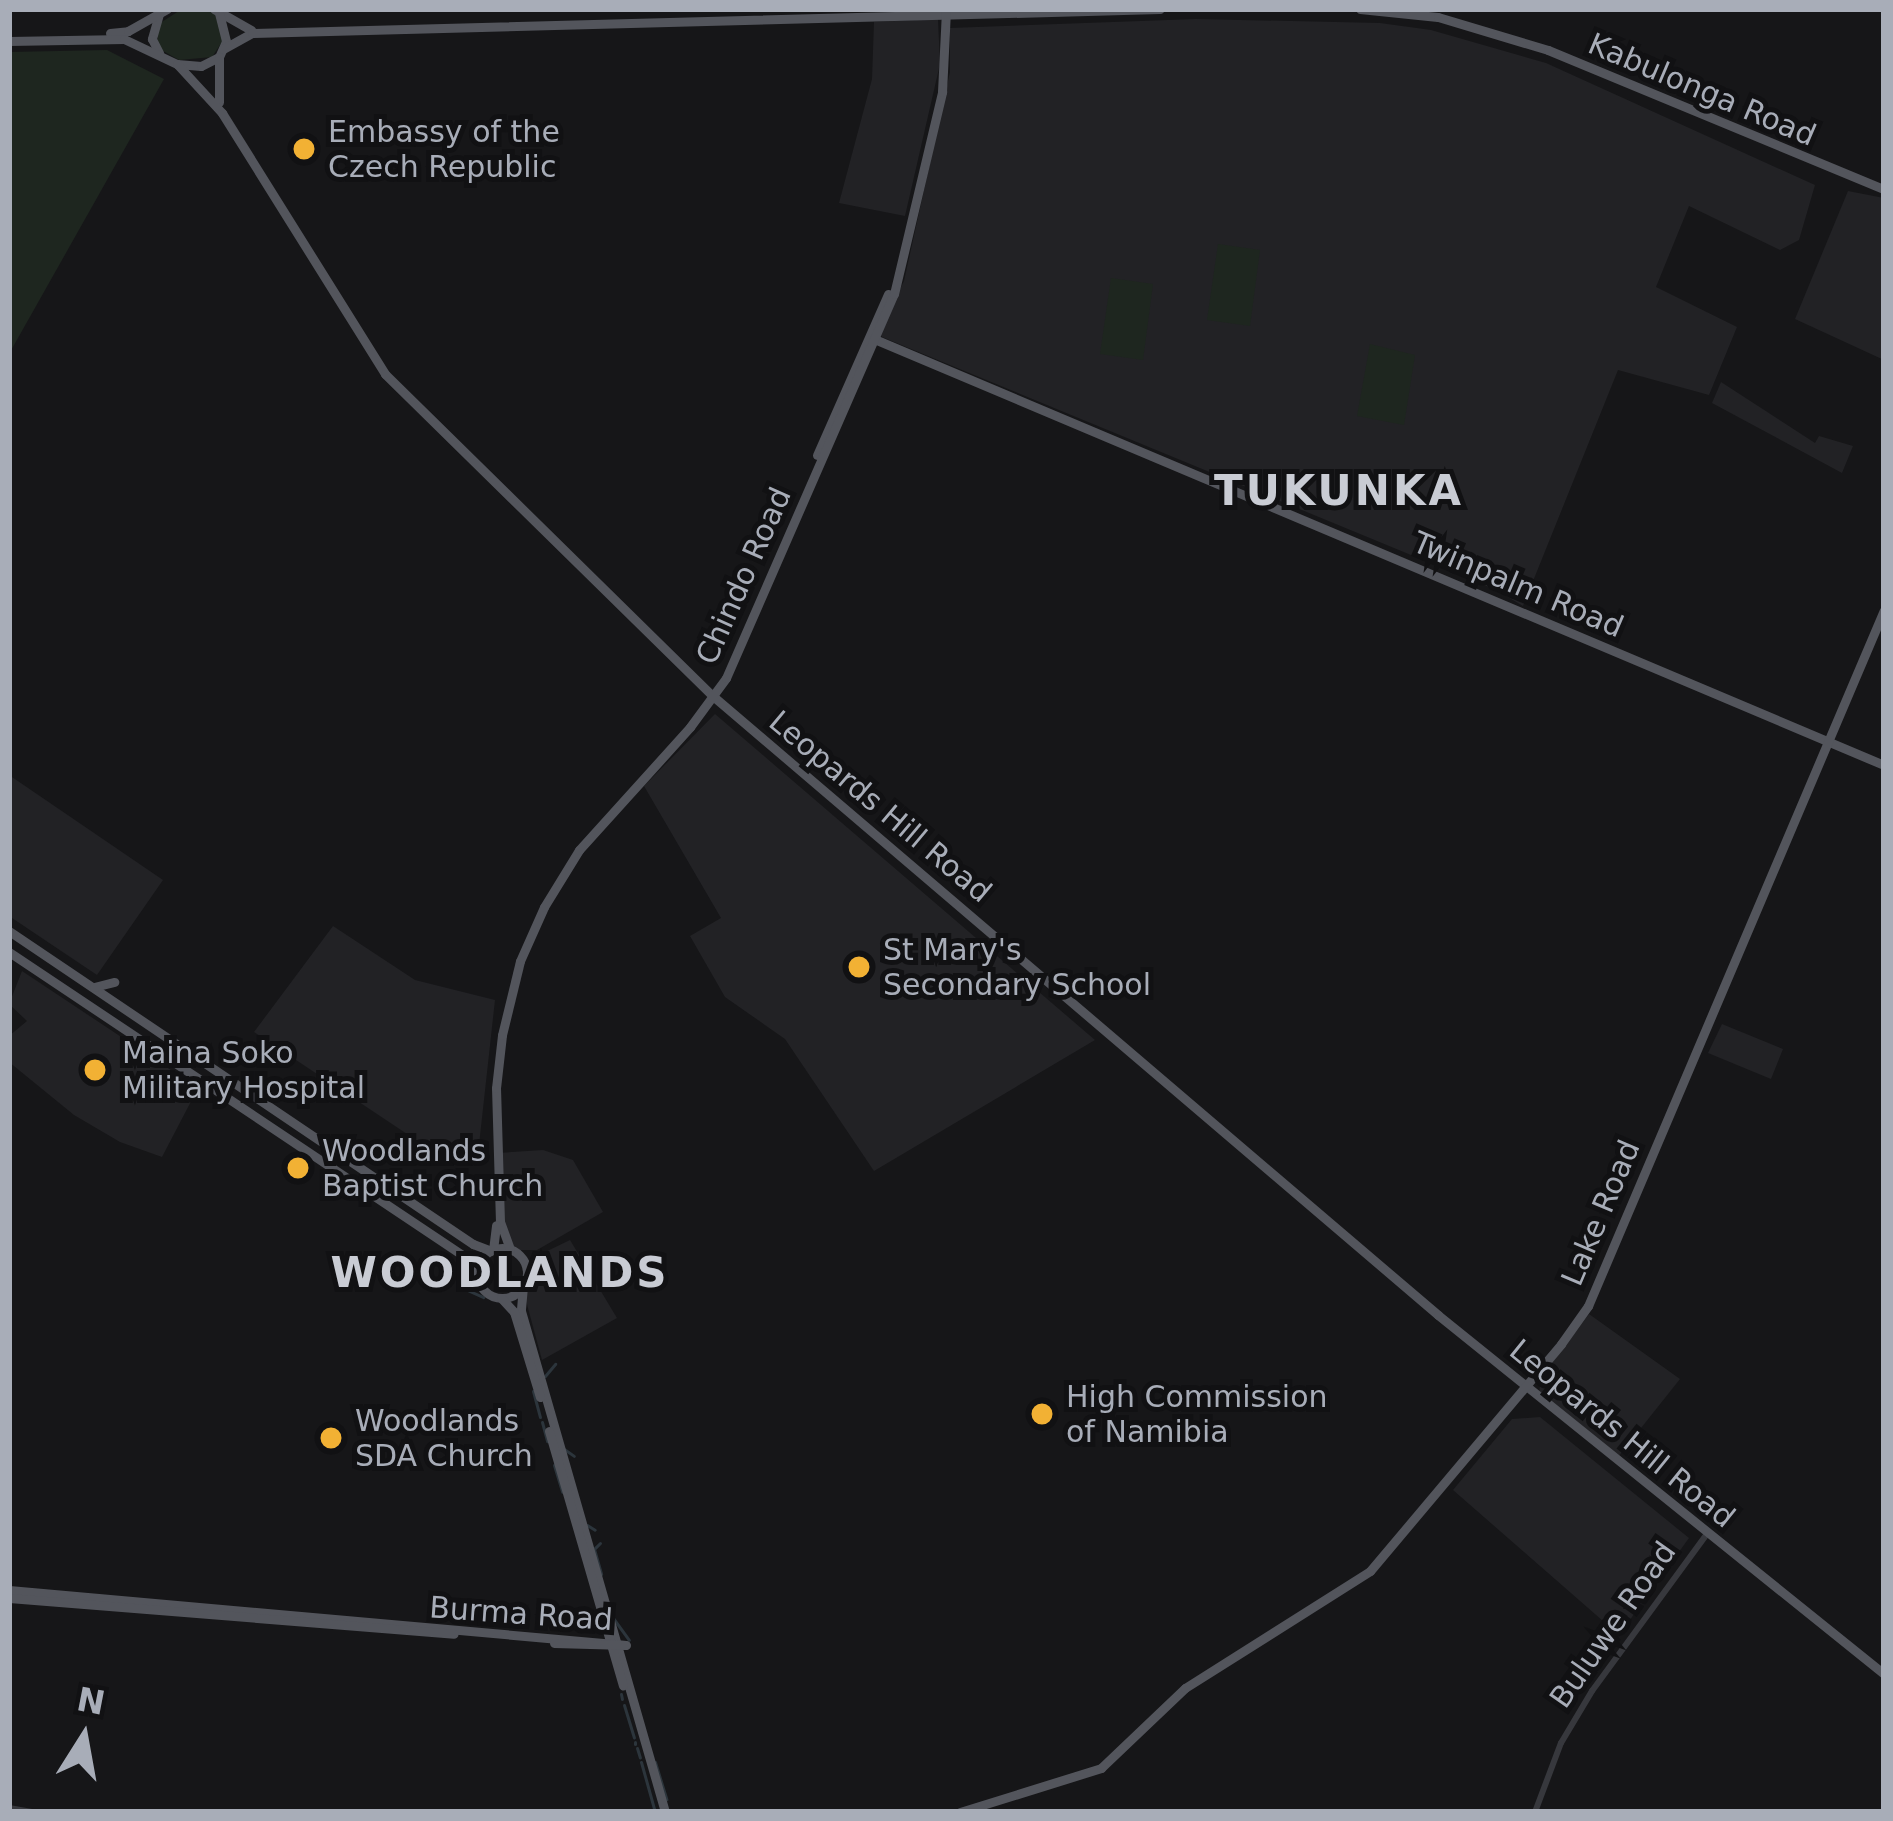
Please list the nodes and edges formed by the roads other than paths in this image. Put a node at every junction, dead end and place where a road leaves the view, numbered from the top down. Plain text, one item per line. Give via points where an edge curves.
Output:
1 (1160, 9) edge
2 (1360, 9) edge
3 (216, 11) edge
4 (163, 12) edge
5 (943, 12) edge
6 (268, 33) junction
7 (9, 39) edge
8 (221, 53) junction
9 (161, 55) junction
10 (177, 64) junction
11 (222, 113) junction
12 (1884, 189) edge
13 (872, 338) junction
14 (1884, 610) edge
15 (699, 682) junction
16 (721, 682) junction
17 (712, 694) junction
18 (703, 707) junction
19 (726, 707) junction
20 (1835, 728) junction
21 (1810, 737) junction
22 (1828, 744) junction
23 (1847, 750) junction
24 (1822, 760) junction
25 (1884, 765) edge
26 (9, 931) edge
27 (9, 952) edge
28 (114, 982) dead end
29 (94, 987) junction
30 (510, 1249) junction
31 (492, 1250) junction
32 (478, 1270) junction
33 (523, 1286) junction
34 (501, 1298) junction
35 (1537, 1371) junction
36 (1510, 1374) junction
37 (1524, 1386) junction
38 (1540, 1398) junction
39 (1513, 1400) junction
40 (1707, 1534) junction
41 (9, 1594) edge
42 (614, 1644) junction
43 (1884, 1674) edge
44 (9, 1808) edge
45 (32, 1812) edge
46 (663, 1812) edge
47 (960, 1812) edge
48 (1535, 1812) edge

1 - 5 main road
2 - 12 main road, Kabulonga Road via 1438,16 1532,45
3 - 6 main road
3 - 8 main road, Leopards Hill Road via 227,28
4 - 7 main road via 121,33
4 - 9 main road via 152,39
5 - 6 main road
5 - 13 main road, Chindo Road via 945,72 929,153 899,276
6 - 8 main road via 241,35
7 - 9 main road, Leopards Hill Road via 124,39
8 - 10 main road via 201,66
8 - 11 main road, Leopards Hill Road via 215,83
9 - 10 main road, Leopards Hill Road
10 - 11 main road, Leopards Hill Road
11 - 15 main road, Leopards Hill Road via 385,374
13 - 16 main road, Chindo Road
13 - 21 main road, Twinpalm Road
14 - 20 main road, Lake Road
15 - 16 main road
15 - 17 main road, Leopards Hill Road
15 - 18 main road
16 - 17 main road, Chindo Road
16 - 19 main road
17 - 18 main road, Chindo Road
17 - 19 main road, Leopards Hill Road
18 - 19 main road
18 - 30 main road, Chindo Road via 579,850 520,961 496,1088 501,1230
18 - 31 main road, Chindo Road via 575,846 517,958 494,1070
19 - 36 main road, Leopards Hill Road
20 - 22 main road, Lake Road
20 - 23 main road
21 - 22 main road, Twinpalm Road
21 - 24 main road
22 - 23 main road, Twinpalm Road
22 - 24 main road, Lake Road
23 - 25 main road, Twinpalm Road
24 - 35 main road, Lake Road via 1588,1306
26 - 29 main road
27 - 32 main road
28 - 29 main road
29 - 31 main road
30 - 31 main road
30 - 33 main road via 527,1267
31 - 32 main road
32 - 34 main road via 482,1287
33 - 34 main road
33 - 42 main road via 521,1311
34 - 42 main road via 519,1326
35 - 36 main road
35 - 37 main road, Lake Road
35 - 38 main road
36 - 37 main road, Leopards Hill Road
36 - 39 main road
37 - 38 main road, Leopards Hill Road
37 - 39 main road, Lake Road
38 - 39 main road
38 - 40 main road, Leopards Hill Road
39 - 47 main road, Lake Road via 1370,1570 1176,1696 1101,1768
40 - 43 main road, Leopards Hill Road
40 - 48 street, Buluwe Road via 1592,1691
41 - 42 main road, Burma Road
42 - 46 main road
44 - 45 street

